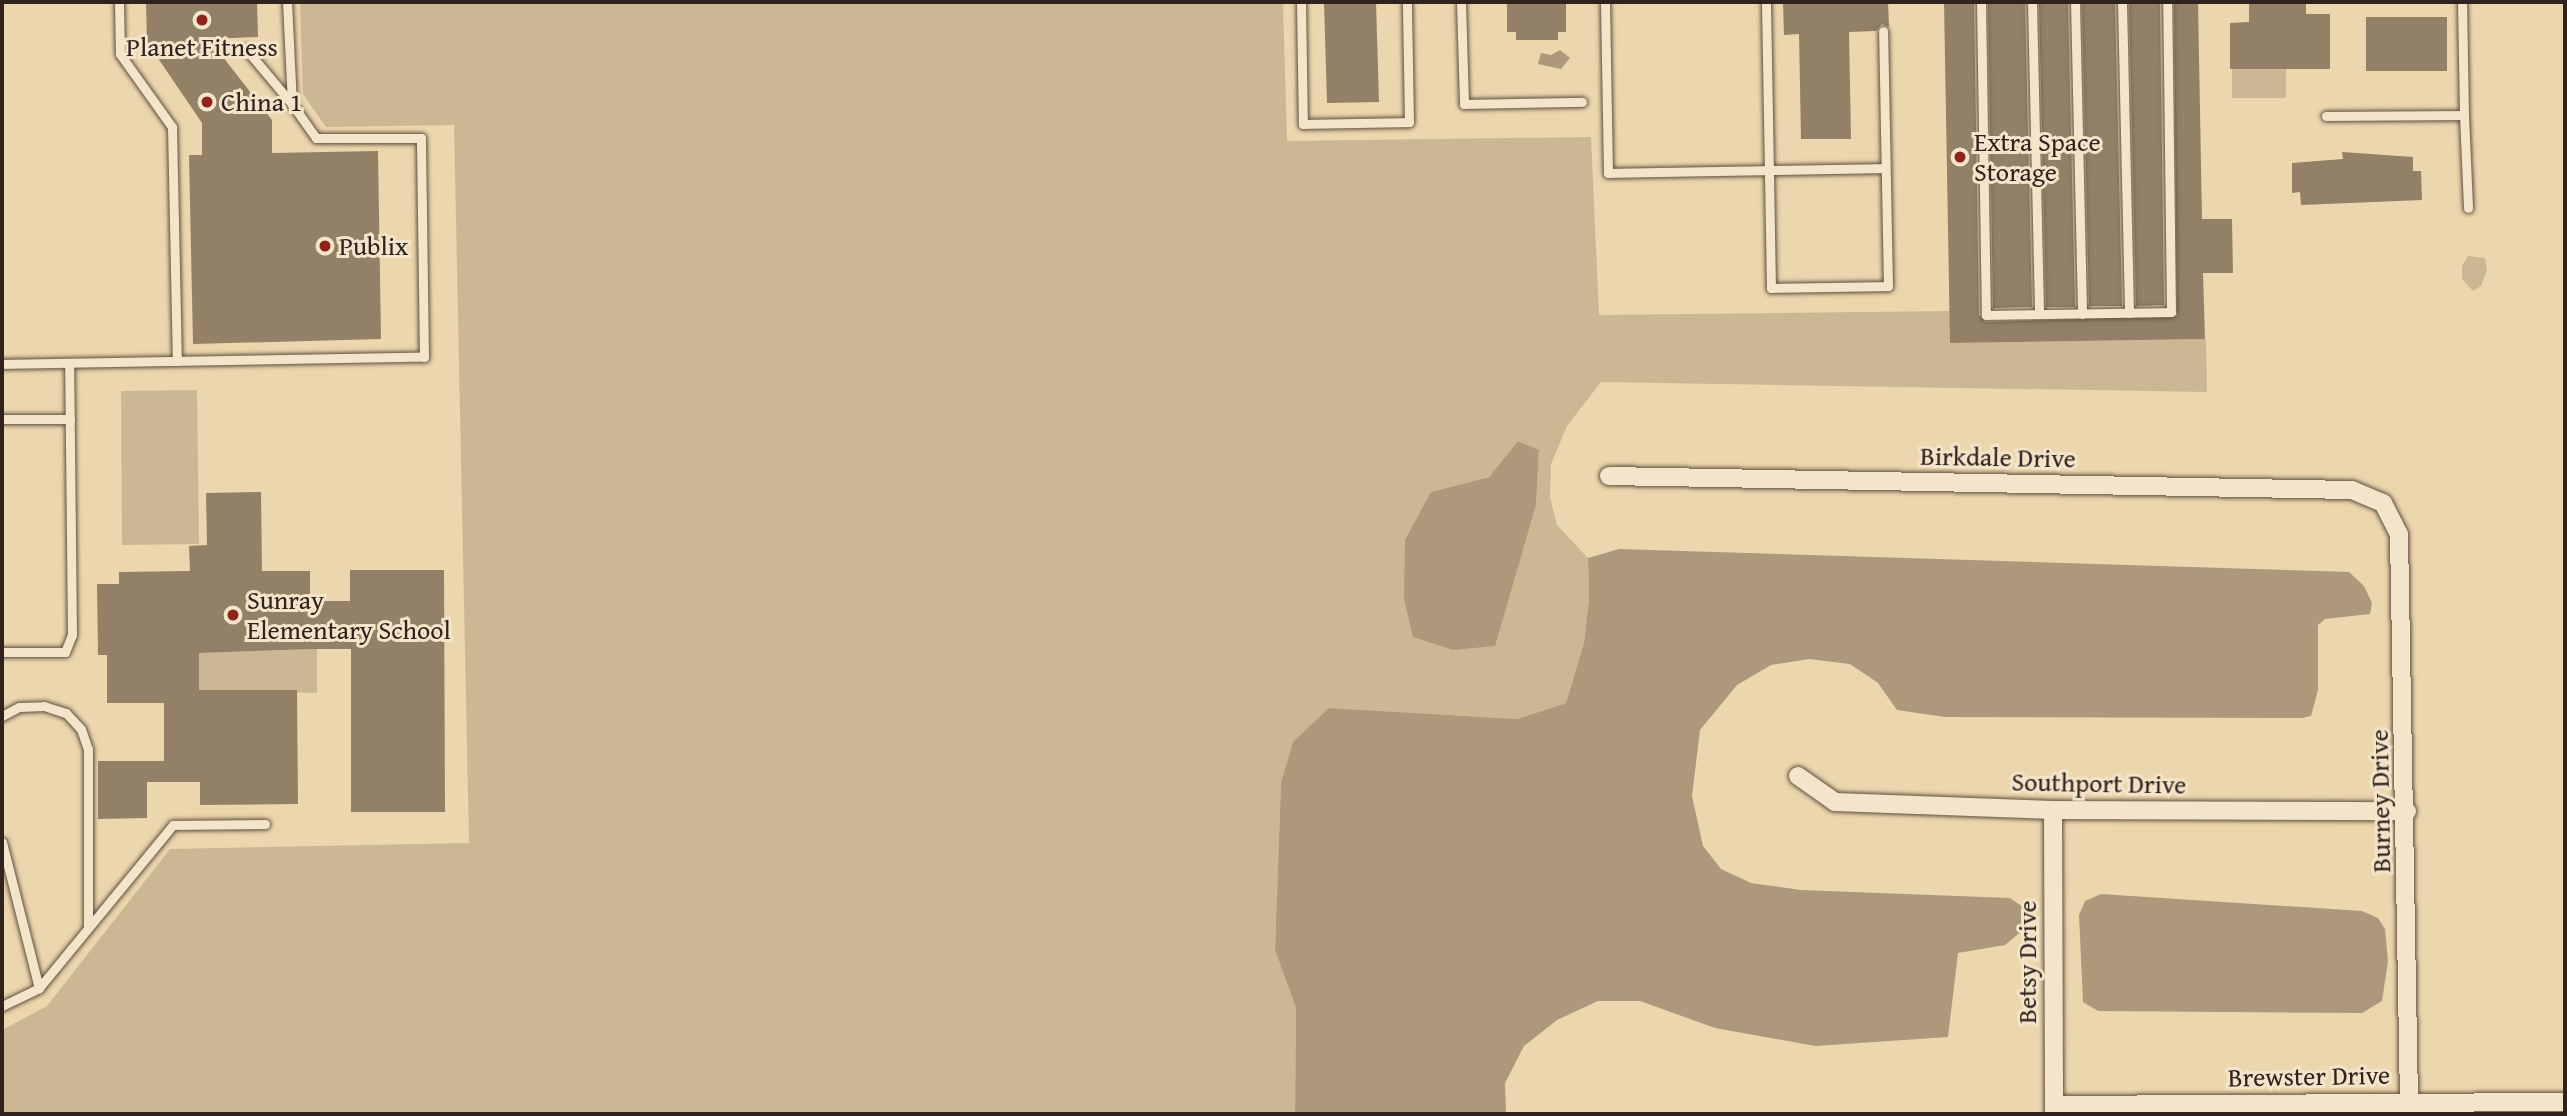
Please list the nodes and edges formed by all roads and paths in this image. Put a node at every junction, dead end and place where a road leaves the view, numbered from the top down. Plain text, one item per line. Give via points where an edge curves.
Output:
1 (119, 2) edge
2 (287, 2) edge
3 (1301, 2) edge
4 (1407, 2) edge
5 (1461, 2) edge
6 (1605, 2) edge
7 (1766, 2) edge
8 (1981, 2) edge
9 (2032, 2) edge
10 (2075, 2) edge
11 (2122, 2) edge
12 (2167, 2) edge
13 (2462, 2) edge
14 (1883, 31) dead end
15 (246, 49) dead end
16 (1582, 102) dead end
17 (292, 104) junction
18 (2464, 115) junction
19 (2326, 116) dead end
20 (1885, 168) junction
21 (1769, 170) junction
22 (2468, 208) dead end
23 (2129, 313) junction
24 (2039, 314) junction
25 (2082, 314) junction
26 (177, 361) junction
27 (69, 363) junction
28 (2, 364) edge
29 (2, 419) edge
30 (70, 419) junction
31 (1609, 476) dead end
32 (2383, 503) joint
33 (2, 652) edge
34 (2, 716) edge
35 (1798, 776) dead end
36 (2053, 810) junction
37 (2407, 811) junction
38 (265, 824) dead end
39 (2, 842) edge
40 (89, 926) junction
41 (39, 988) junction
42 (2, 1006) edge
43 (2409, 1101) junction
44 (2565, 1102) edge
45 (2054, 1110) edge

1 - 26 lane via 120,54 172,127
2 - 17 lane
3 - 4 lane via 1303,124 1409,122
5 - 16 lane via 1464,104
6 - 21 lane via 1608,173
7 - 21 lane
8 - 24 lane via 1986,315
9 - 24 lane
10 - 25 lane
11 - 23 lane
12 - 23 lane via 2171,313
13 - 18 lane
14 - 20 lane
15 - 17 lane
17 - 26 lane via 316,138 421,138 424,356
18 - 19 lane
18 - 22 lane
20 - 21 lane
20 - 21 lane via 1888,286 1784,288 1771,288
23 - 25 lane
24 - 25 lane
26 - 27 lane
27 - 28 lane
27 - 30 lane
29 - 30 lane
30 - 33 lane via 72,635 65,652
31 - 32 street, Birkdale Drive via 2352,490
32 - 37 street, Burney Drive via 2399,534
34 - 40 lane via 19,707 44,706 66,713 89,749
35 - 36 street, Southport Drive via 1835,802
36 - 37 street, Southport Drive
36 - 45 street, Betsy Drive
37 - 43 street, Burney Drive
38 - 40 lane via 173,825
39 - 41 lane
40 - 41 lane
41 - 42 lane
43 - 44 street, Brewster Drive
43 - 45 street, Brewster Drive

